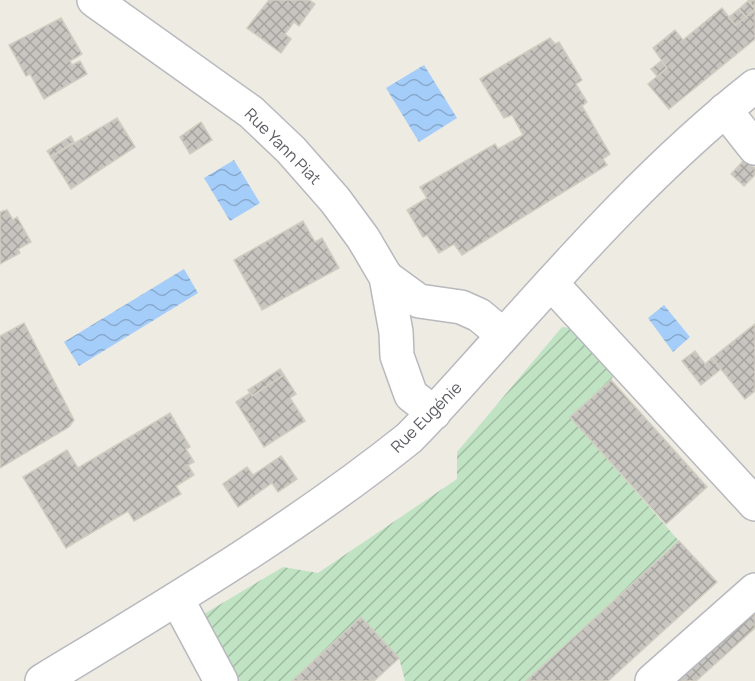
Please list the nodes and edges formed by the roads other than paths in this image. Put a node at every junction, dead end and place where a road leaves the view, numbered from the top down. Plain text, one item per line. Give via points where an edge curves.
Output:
1 (94, 0) edge
2 (755, 86) edge
3 (725, 110) junction
4 (755, 148) edge
5 (386, 277) junction
6 (551, 283) junction
7 (434, 303) junction
8 (396, 332) junction
9 (503, 335) junction
10 (434, 413) junction
11 (755, 504) edge
12 (755, 590) edge
13 (177, 599) junction
14 (42, 681) edge
15 (221, 681) edge
16 (652, 681) edge

1 - 5 street, Rue Yann Piat via 259,119 335,200
2 - 3 street, Rue Eugénie
3 - 4 street
3 - 6 street, Rue Eugénie via 662,168
5 - 7 street, Rue Yann Piat via 419,300
5 - 8 street, Rue Yann Piat
6 - 9 street, Rue Eugénie
6 - 11 street
7 - 8 street via 420,306 408,315
7 - 9 street, Rue Yann Piat via 479,315
8 - 10 street, Rue Yann Piat via 397,356 411,395
9 - 10 street, Rue Eugénie
10 - 13 street, Rue Eugénie via 377,464
12 - 16 street
13 - 14 street, Rue Eugénie
13 - 15 street

